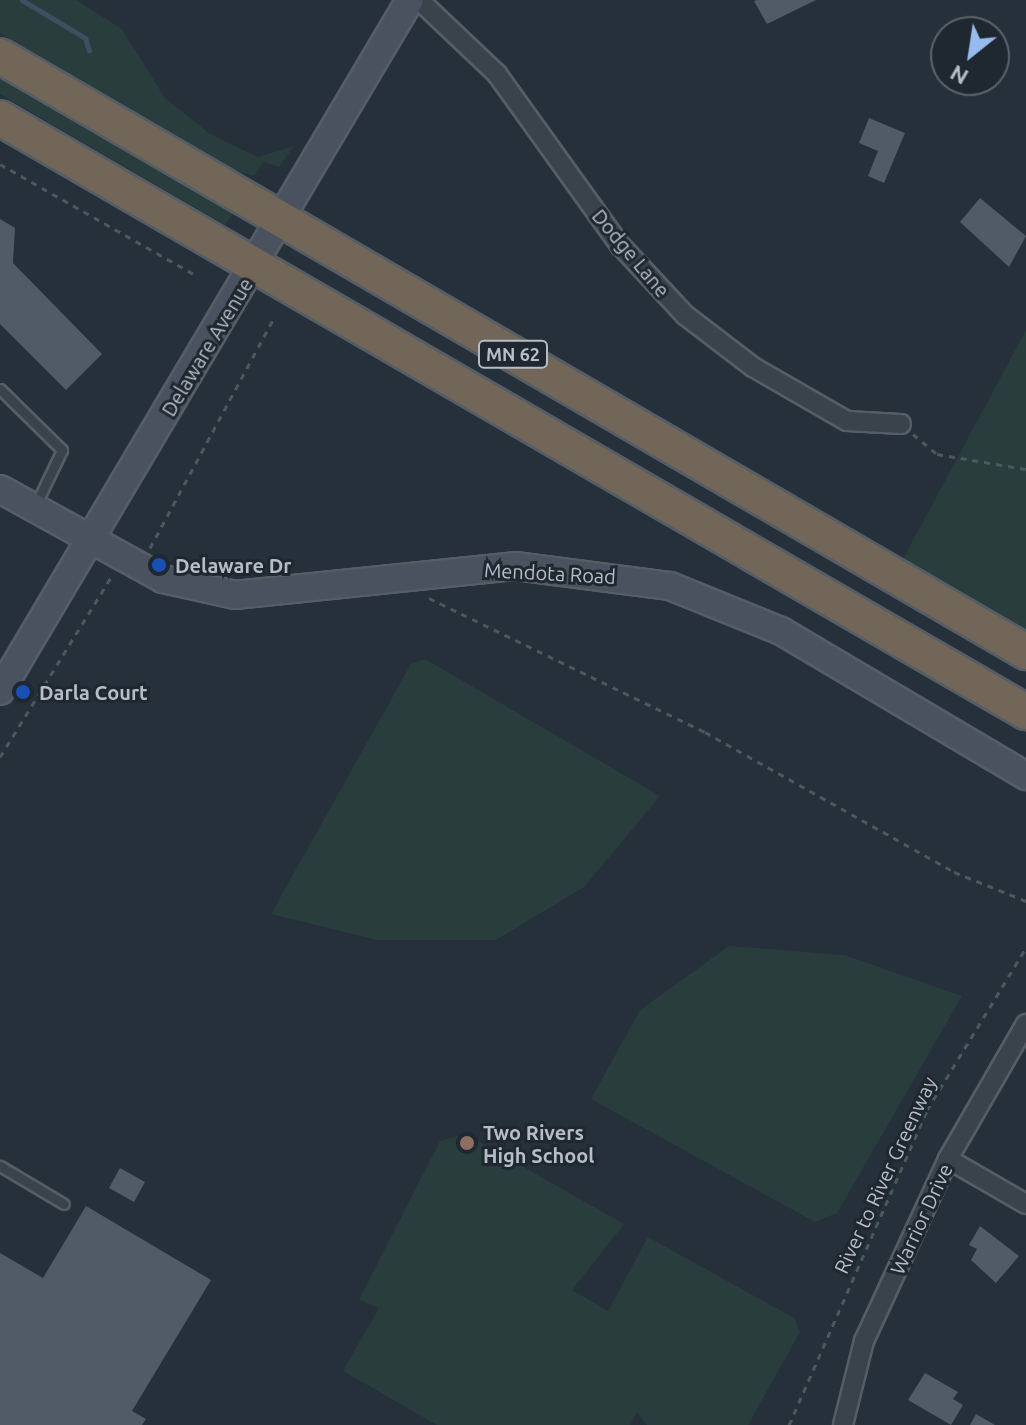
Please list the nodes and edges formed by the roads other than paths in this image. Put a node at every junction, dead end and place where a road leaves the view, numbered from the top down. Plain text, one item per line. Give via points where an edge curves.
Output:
1 (410, 0) edge
2 (419, 0) edge
3 (0, 56) edge
4 (0, 118) edge
5 (282, 220) junction
6 (255, 267) junction
7 (0, 389) edge
8 (901, 424) road end
9 (0, 489) edge
10 (34, 509) junction
11 (87, 540) junction
12 (1026, 652) edge
13 (0, 691) edge
14 (1026, 712) edge
15 (1026, 776) edge
16 (1026, 1024) edge
17 (948, 1159) junction
18 (0, 1166) edge
19 (64, 1204) dead end
20 (1026, 1204) edge
21 (843, 1425) edge

1 - 5 street, Delaware Avenue
2 - 8 street, Dodge Lane via 497,74 620,245 685,315 753,367 847,421
3 - 5 highway, MN 62
4 - 6 highway, MN 62
5 - 6 street, Delaware Avenue
5 - 12 highway, MN 62
6 - 11 street, Delaware Avenue
6 - 14 highway, MN 62
7 - 10 lane via 62,450
9 - 10 street, Mendota Road
10 - 11 street, Mendota Road
11 - 13 street, Delaware Avenue
11 - 15 street, Mendota Road via 163,579 235,595 515,566 670,586 781,631
16 - 17 street, Warrior Drive
17 - 20 street
17 - 21 street, Warrior Drive via 864,1341
18 - 19 lane

